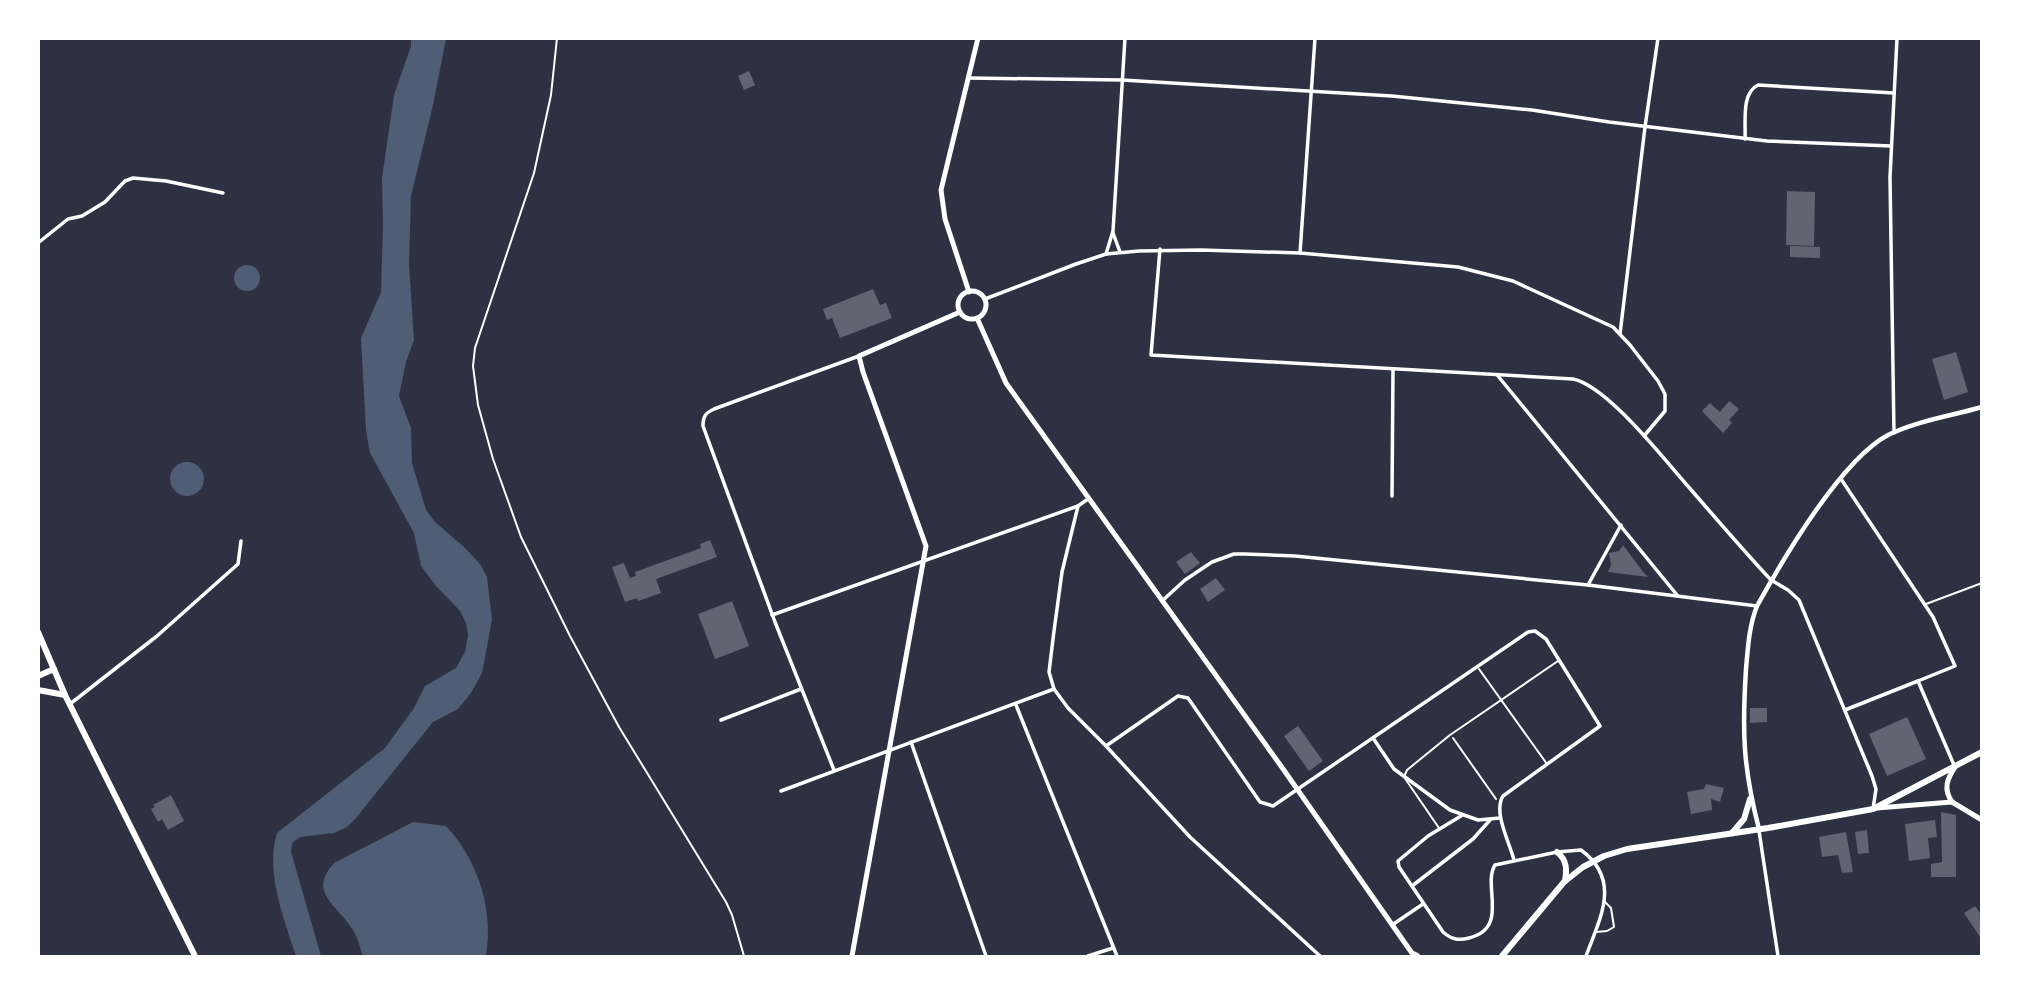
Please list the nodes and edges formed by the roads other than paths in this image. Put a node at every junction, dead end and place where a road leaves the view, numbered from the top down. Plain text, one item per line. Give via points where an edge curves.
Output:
1 (978, 38) edge
2 (1125, 38) edge
3 (1315, 38) edge
4 (1658, 38) edge
5 (1897, 38) edge
6 (968, 78) junction
7 (1122, 80) junction
8 (1310, 91) junction
9 (1894, 93) junction
10 (1644, 127) junction
11 (1745, 139) junction
12 (1891, 146) junction
13 (223, 193) dead end
14 (1113, 231) junction
15 (38, 243) edge
16 (1160, 250) junction
17 (1120, 252) junction
18 (1300, 253) junction
19 (1106, 254) junction
20 (969, 292) junction
21 (985, 299) junction
22 (960, 312) junction
23 (977, 318) junction
24 (1620, 334) junction
25 (859, 356) junction
26 (1393, 369) junction
27 (1497, 375) junction
28 (1982, 407) edge
29 (1894, 433) junction
30 (1644, 436) junction
31 (1841, 479) junction
32 (1392, 496) dead end
33 (1088, 499) junction
34 (1078, 506) junction
35 (1621, 525) junction
36 (241, 541) dead end
37 (923, 561) junction
38 (1771, 580) junction
39 (1982, 583) edge
40 (1588, 585) junction
41 (1679, 596) junction
42 (1162, 601) junction
43 (1925, 605) junction
44 (1757, 606) junction
45 (772, 615) junction
46 (40, 635) edge
47 (38, 651) edge
48 (1559, 660) junction
49 (1477, 667) junction
50 (54, 668) junction
51 (38, 676) edge
52 (1918, 681) junction
53 (1054, 689) junction
54 (38, 690) edge
55 (801, 690) junction
56 (65, 695) junction
57 (1500, 699) junction
58 (70, 704) junction
59 (1016, 705) junction
60 (1845, 710) junction
61 (721, 720) dead end
62 (1373, 738) junction
63 (911, 742) junction
64 (1106, 746) junction
65 (887, 751) junction
66 (1982, 752) edge
67 (1548, 764) junction
68 (1955, 767) junction
69 (834, 770) junction
70 (1404, 778) junction
71 (1298, 790) junction
72 (781, 791) dead end
73 (1750, 799) junction
74 (1952, 802) junction
75 (1874, 809) junction
76 (1461, 816) junction
77 (1500, 818) junction
78 (1490, 820) junction
79 (1982, 820) edge
80 (1440, 828) junction
81 (1759, 829) junction
82 (1732, 834) junction
83 (1557, 852) junction
84 (1514, 860) junction
85 (1594, 861) junction
86 (1564, 882) junction
87 (1412, 886) junction
88 (1605, 902) junction
89 (1423, 904) junction
90 (1392, 925) junction
91 (1595, 932) junction
92 (1114, 947) junction
93 (1415, 956) edge
94 (195, 957) edge
95 (852, 957) edge
96 (986, 957) edge
97 (1088, 957) edge
98 (1117, 957) edge
99 (1320, 957) edge
100 (1502, 957) edge
101 (1586, 957) edge
102 (1778, 957) edge

1 - 6 main road
2 - 7 street
3 - 8 street
4 - 10 street
5 - 9 street
6 - 7 street
6 - 20 main road via 941,190 945,219
7 - 8 street
7 - 14 street
8 - 10 street via 1443,100
8 - 18 street
9 - 11 street via 1758,85 1747,94
9 - 12 street
10 - 11 street
10 - 24 street
11 - 12 street
12 - 29 street
13 - 15 street via 133,178 105,202 68,219
14 - 17 street
14 - 19 street
16 - 17 street
16 - 18 street
16 - 26 street via 1151,355
17 - 19 street
18 - 24 street via 1485,272 1604,322
19 - 21 street
20 - 21 main road
20 - 22 main road via 959,300
21 - 23 main road via 984,312
22 - 23 main road via 966,318
22 - 25 main road
23 - 33 main road via 1006,383
24 - 30 street via 1665,394 1665,411
25 - 37 main road via 924,538
25 - 45 street via 704,416 703,426
26 - 27 street
26 - 32 street
27 - 30 street via 1581,380
27 - 35 street
28 - 29 street
29 - 31 street via 1876,443
30 - 38 street
31 - 38 street
31 - 43 street
33 - 34 street
33 - 42 main road
34 - 37 street
34 - 53 street via 1054,631 1049,672
35 - 40 street
35 - 41 street
36 - 58 street via 238,564
37 - 45 street
37 - 65 main road
38 - 44 street
38 - 60 street via 1799,600
39 - 43 lane
40 - 41 street
40 - 42 street via 1234,554 1212,562
41 - 44 street
42 - 71 main road
43 - 52 street via 1955,666
44 - 73 street via 1751,623 1743,720
45 - 55 street
46 - 47 main road
46 - 50 main road
48 - 49 street via 1535,631
48 - 57 lane
48 - 67 street via 1600,726
49 - 57 lane
49 - 62 street
50 - 51 main road
50 - 56 main road
52 - 60 street
52 - 68 street
53 - 59 street
53 - 64 street
54 - 56 main road
55 - 61 street
55 - 69 street
56 - 58 main road
57 - 67 lane
57 - 70 lane via 1407,770
58 - 94 main road
59 - 63 street
59 - 92 street
60 - 75 street via 1875,783
62 - 70 street
62 - 71 street
63 - 65 street
63 - 96 street
64 - 71 street via 1178,696 1188,698 1260,802 1273,806
64 - 99 street via 1214,862
65 - 69 street
65 - 95 main road
66 - 68 main road
67 - 77 street via 1503,796
68 - 74 main road via 1946,785
68 - 75 main road
69 - 72 street
70 - 76 street
70 - 80 lane
71 - 90 main road
73 - 81 street
73 - 82 main road via 1744,819
74 - 75 main road
74 - 79 main road
75 - 81 main road
76 - 78 street
76 - 80 street
77 - 78 street
77 - 84 street
78 - 87 street via 1473,839
80 - 87 street via 1398,861
81 - 82 main road
81 - 102 street
82 - 85 main road via 1627,849
83 - 84 street
83 - 85 street via 1581,850
83 - 86 main road via 1566,866
84 - 89 street via 1492,870 1493,910 1486,927 1475,936 1448,937
85 - 86 main road
85 - 88 street via 1604,879
86 - 100 main road
87 - 89 street
88 - 91 street
88 - 91 lane via 1611,908 1614,927
89 - 90 street
90 - 93 main road
91 - 101 street
92 - 97 street
92 - 98 street

